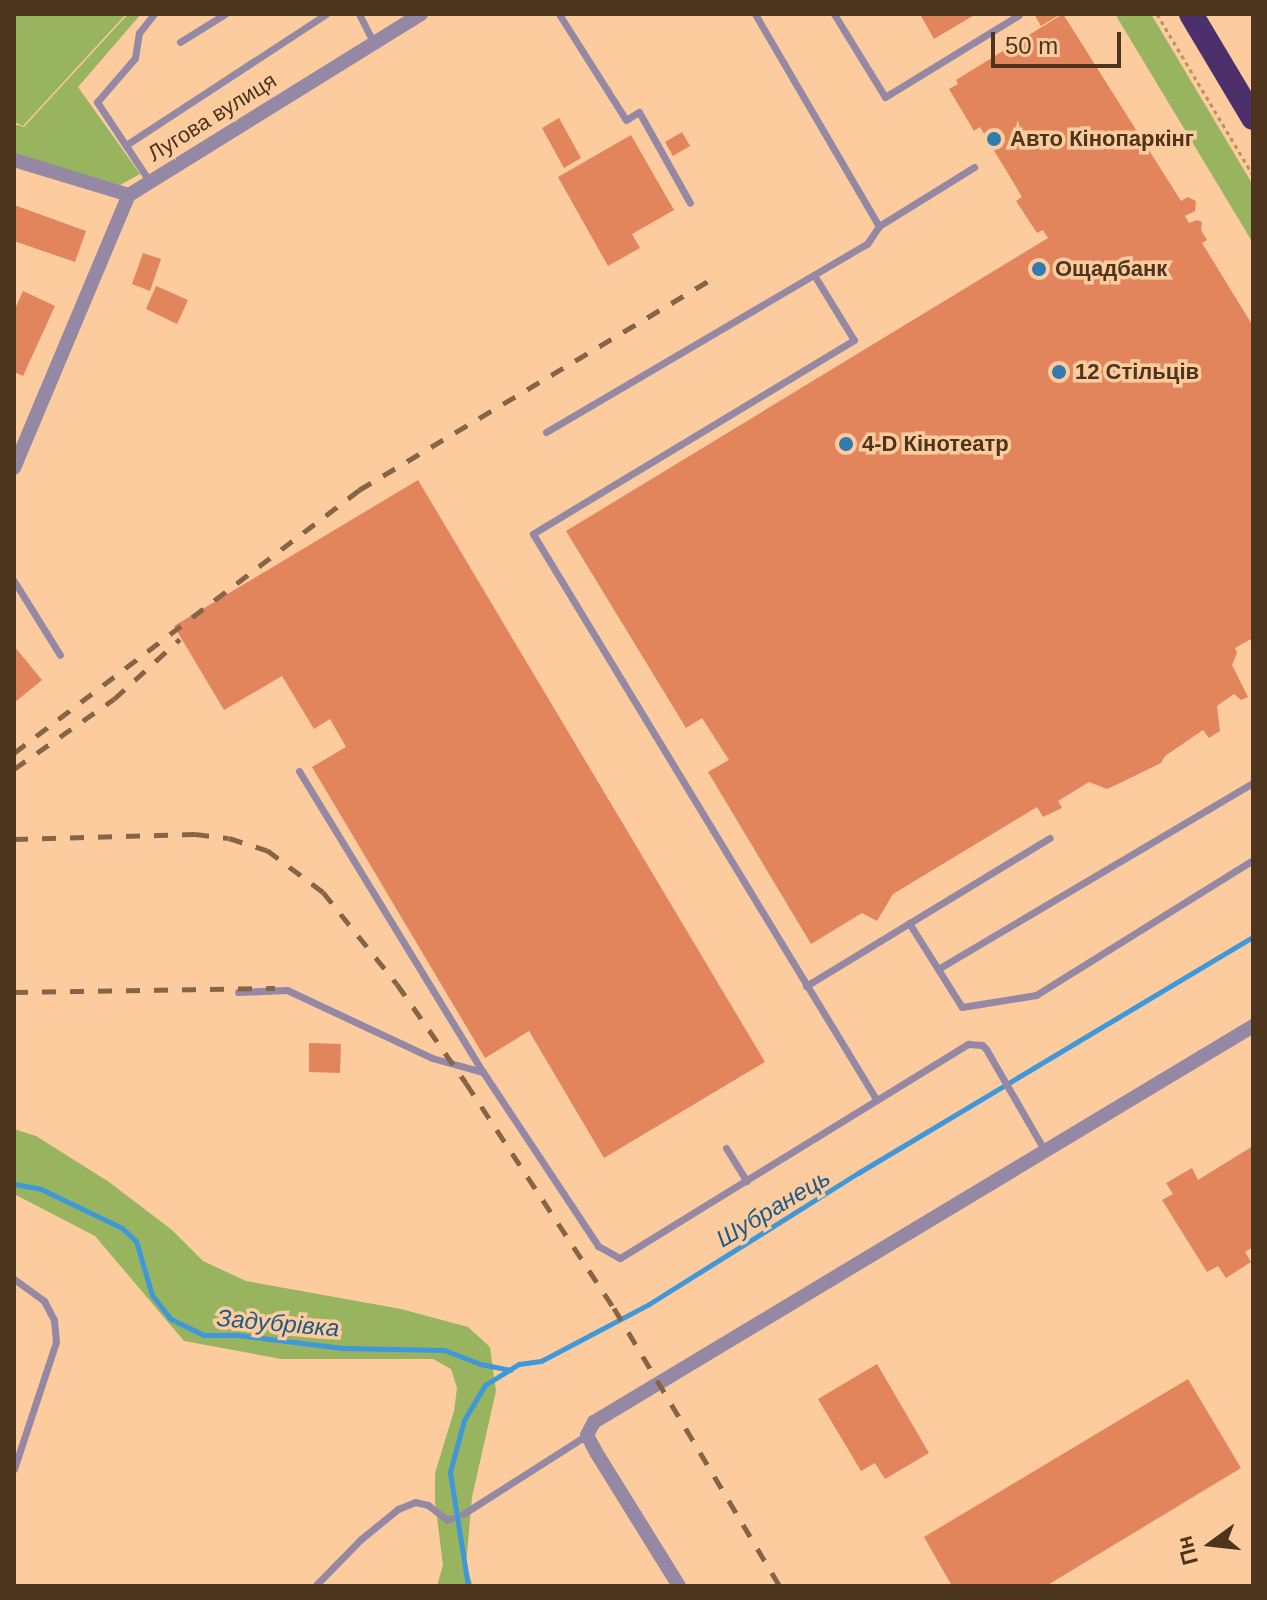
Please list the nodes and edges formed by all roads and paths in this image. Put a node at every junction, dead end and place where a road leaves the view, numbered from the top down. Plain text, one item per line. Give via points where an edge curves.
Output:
1 (154, 14) edge
2 (225, 14) edge
3 (326, 14) edge
4 (359, 14) edge
5 (421, 14) edge
6 (559, 14) edge
7 (755, 14) edge
8 (834, 14) edge
9 (1157, 14) edge
10 (1191, 14) edge
11 (1019, 15) edge
12 (180, 42) dead end
13 (374, 43) junction
14 (1253, 118) edge
15 (126, 145) junction
16 (14, 160) edge
17 (974, 167) dead end
18 (1253, 175) edge
19 (150, 182) junction
20 (129, 195) junction
21 (690, 203) dead end
22 (879, 226) junction
23 (814, 275) junction
24 (546, 432) dead end
25 (14, 468) edge
26 (14, 581) edge
27 (60, 655) dead end
28 (299, 771) dead end
29 (1253, 783) edge
30 (1049, 838) dead end
31 (1253, 860) edge
32 (909, 923) junction
33 (938, 969) junction
34 (806, 986) junction
35 (238, 992) dead end
36 (1253, 1026) edge
37 (483, 1072) junction
38 (876, 1099) junction
39 (726, 1148) dead end
40 (1045, 1151) junction
41 (747, 1181) junction
42 (14, 1279) edge
43 (587, 1435) junction
44 (14, 1469) edge
45 (463, 1514) dead end
46 (452, 1518) dead end
47 (316, 1586) edge
48 (679, 1586) edge

1 - 15 lane via 139,33 135,58 97,102
2 - 12 lane
3 - 15 lane
4 - 13 lane
5 - 13 street, Лугова вулиця
6 - 21 lane via 626,120 639,112
7 - 22 lane
8 - 11 lane via 885,97
9 - 18 path
10 - 14 highway
13 - 19 street, Лугова вулиця
15 - 19 lane
16 - 20 street
17 - 22 lane
19 - 20 street, Лугова вулиця
20 - 25 street
22 - 23 lane via 867,244
23 - 24 lane
23 - 34 lane via 854,340 533,534
26 - 27 lane
28 - 37 lane
29 - 33 lane
30 - 32 lane
31 - 33 lane via 1036,995 962,1007
32 - 33 lane
32 - 34 lane
34 - 38 lane
35 - 37 lane via 287,990 432,1058
36 - 40 street
37 - 41 lane via 598,1246 620,1258
38 - 40 lane via 968,1044 982,1045
38 - 41 lane
39 - 41 lane
40 - 43 street via 640,1393 594,1422
42 - 44 lane via 44,1301 54,1320 56,1342
43 - 45 lane
43 - 48 street
46 - 47 lane via 415,1502 398,1509

